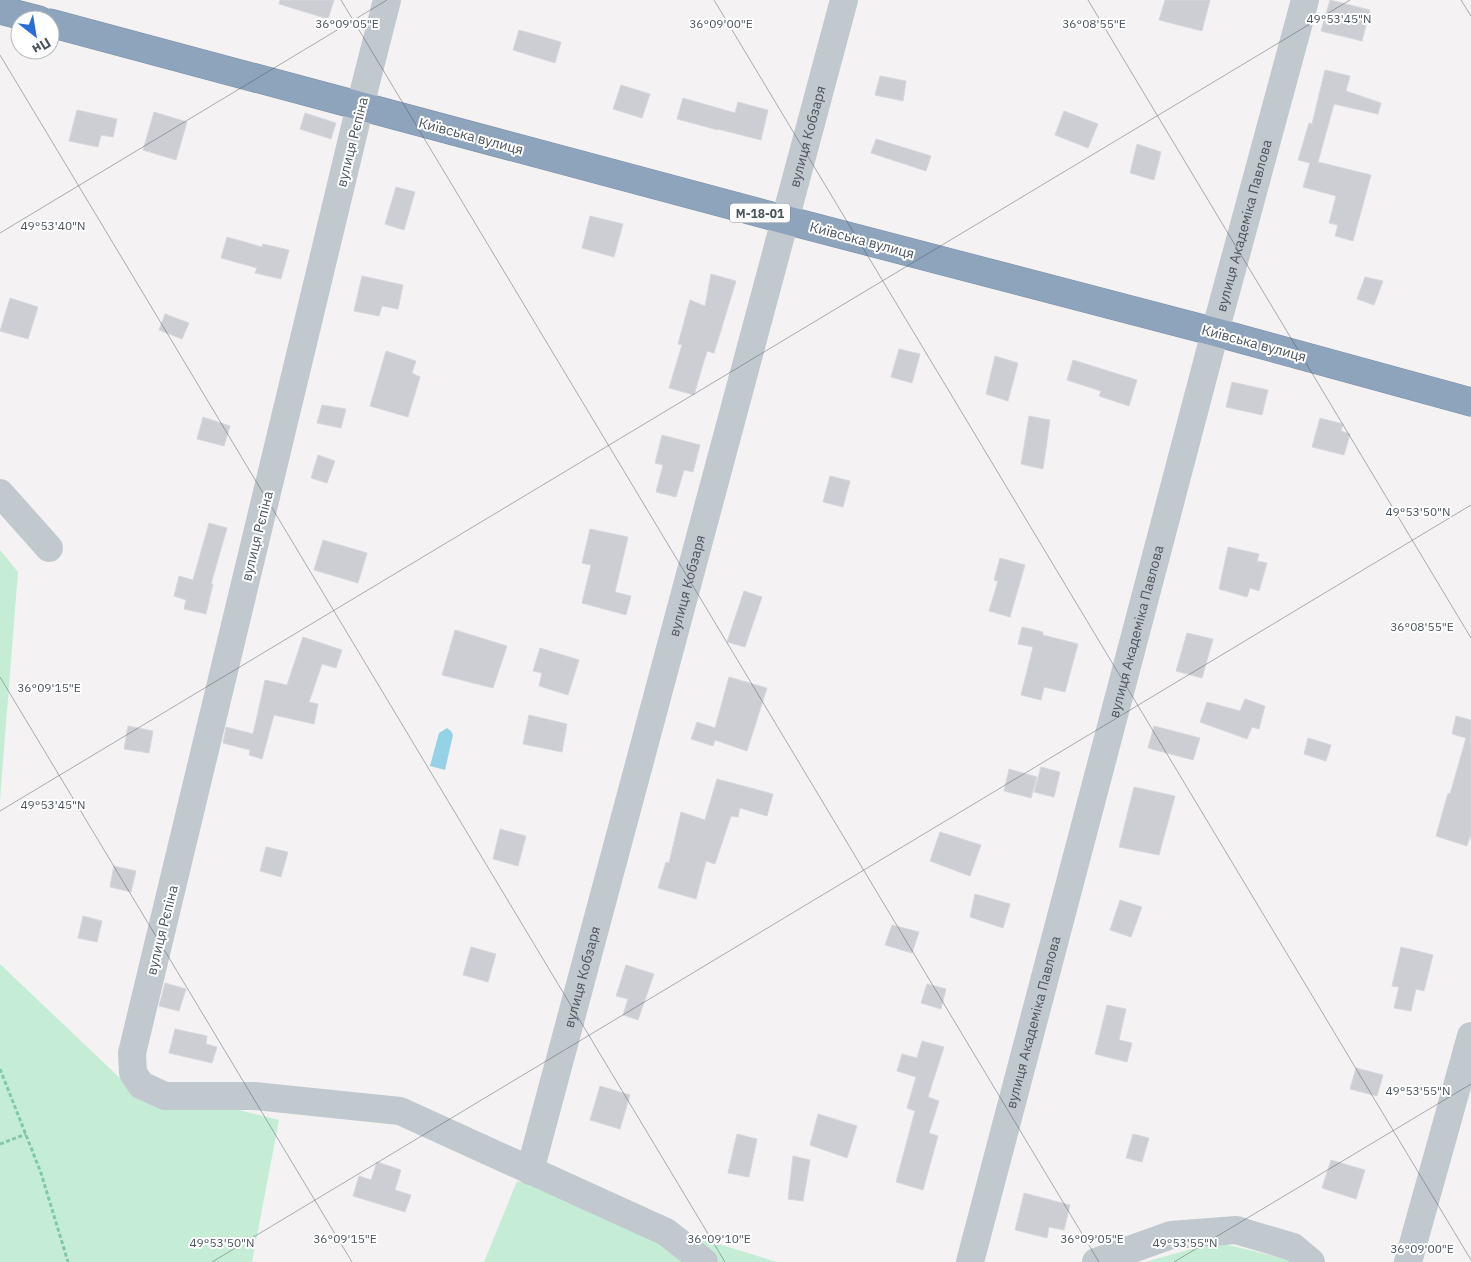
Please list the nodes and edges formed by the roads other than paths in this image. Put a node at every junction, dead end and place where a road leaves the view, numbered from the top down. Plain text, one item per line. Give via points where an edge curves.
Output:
1 (387, 0) edge
2 (844, 0) edge
3 (1305, 0) edge
4 (60, 26) edge
5 (360, 106) junction
6 (786, 220) junction
7 (1215, 332) junction
8 (1471, 402) edge
9 (0, 493) edge
10 (49, 548) dead end
11 (1471, 1036) edge
12 (530, 1171) junction
13 (704, 1262) edge
14 (970, 1262) edge
15 (1096, 1262) edge
16 (1312, 1262) edge
17 (1408, 1262) edge

1 - 5 street, вулиця Рєпіна
2 - 6 street, вулиця Кобзаря
3 - 7 street, вулиця Академіка Павлова
4 - 5 highway, Київська вулиця / М-18-01
5 - 6 highway, Київська вулиця / М-18-01
5 - 12 street, вулиця Рєпіна via 132,1053 133,1073 141,1085 165,1096 254,1096 400,1111
6 - 7 highway, Київська вулиця / М-18-01
6 - 12 street, вулиця Кобзаря
7 - 8 highway, Київська вулиця / М-18-01
7 - 14 street, вулиця Академіка Павлова
9 - 10 street
11 - 17 street
12 - 13 street via 666,1232
15 - 16 street via 1171,1235 1236,1230 1293,1247

